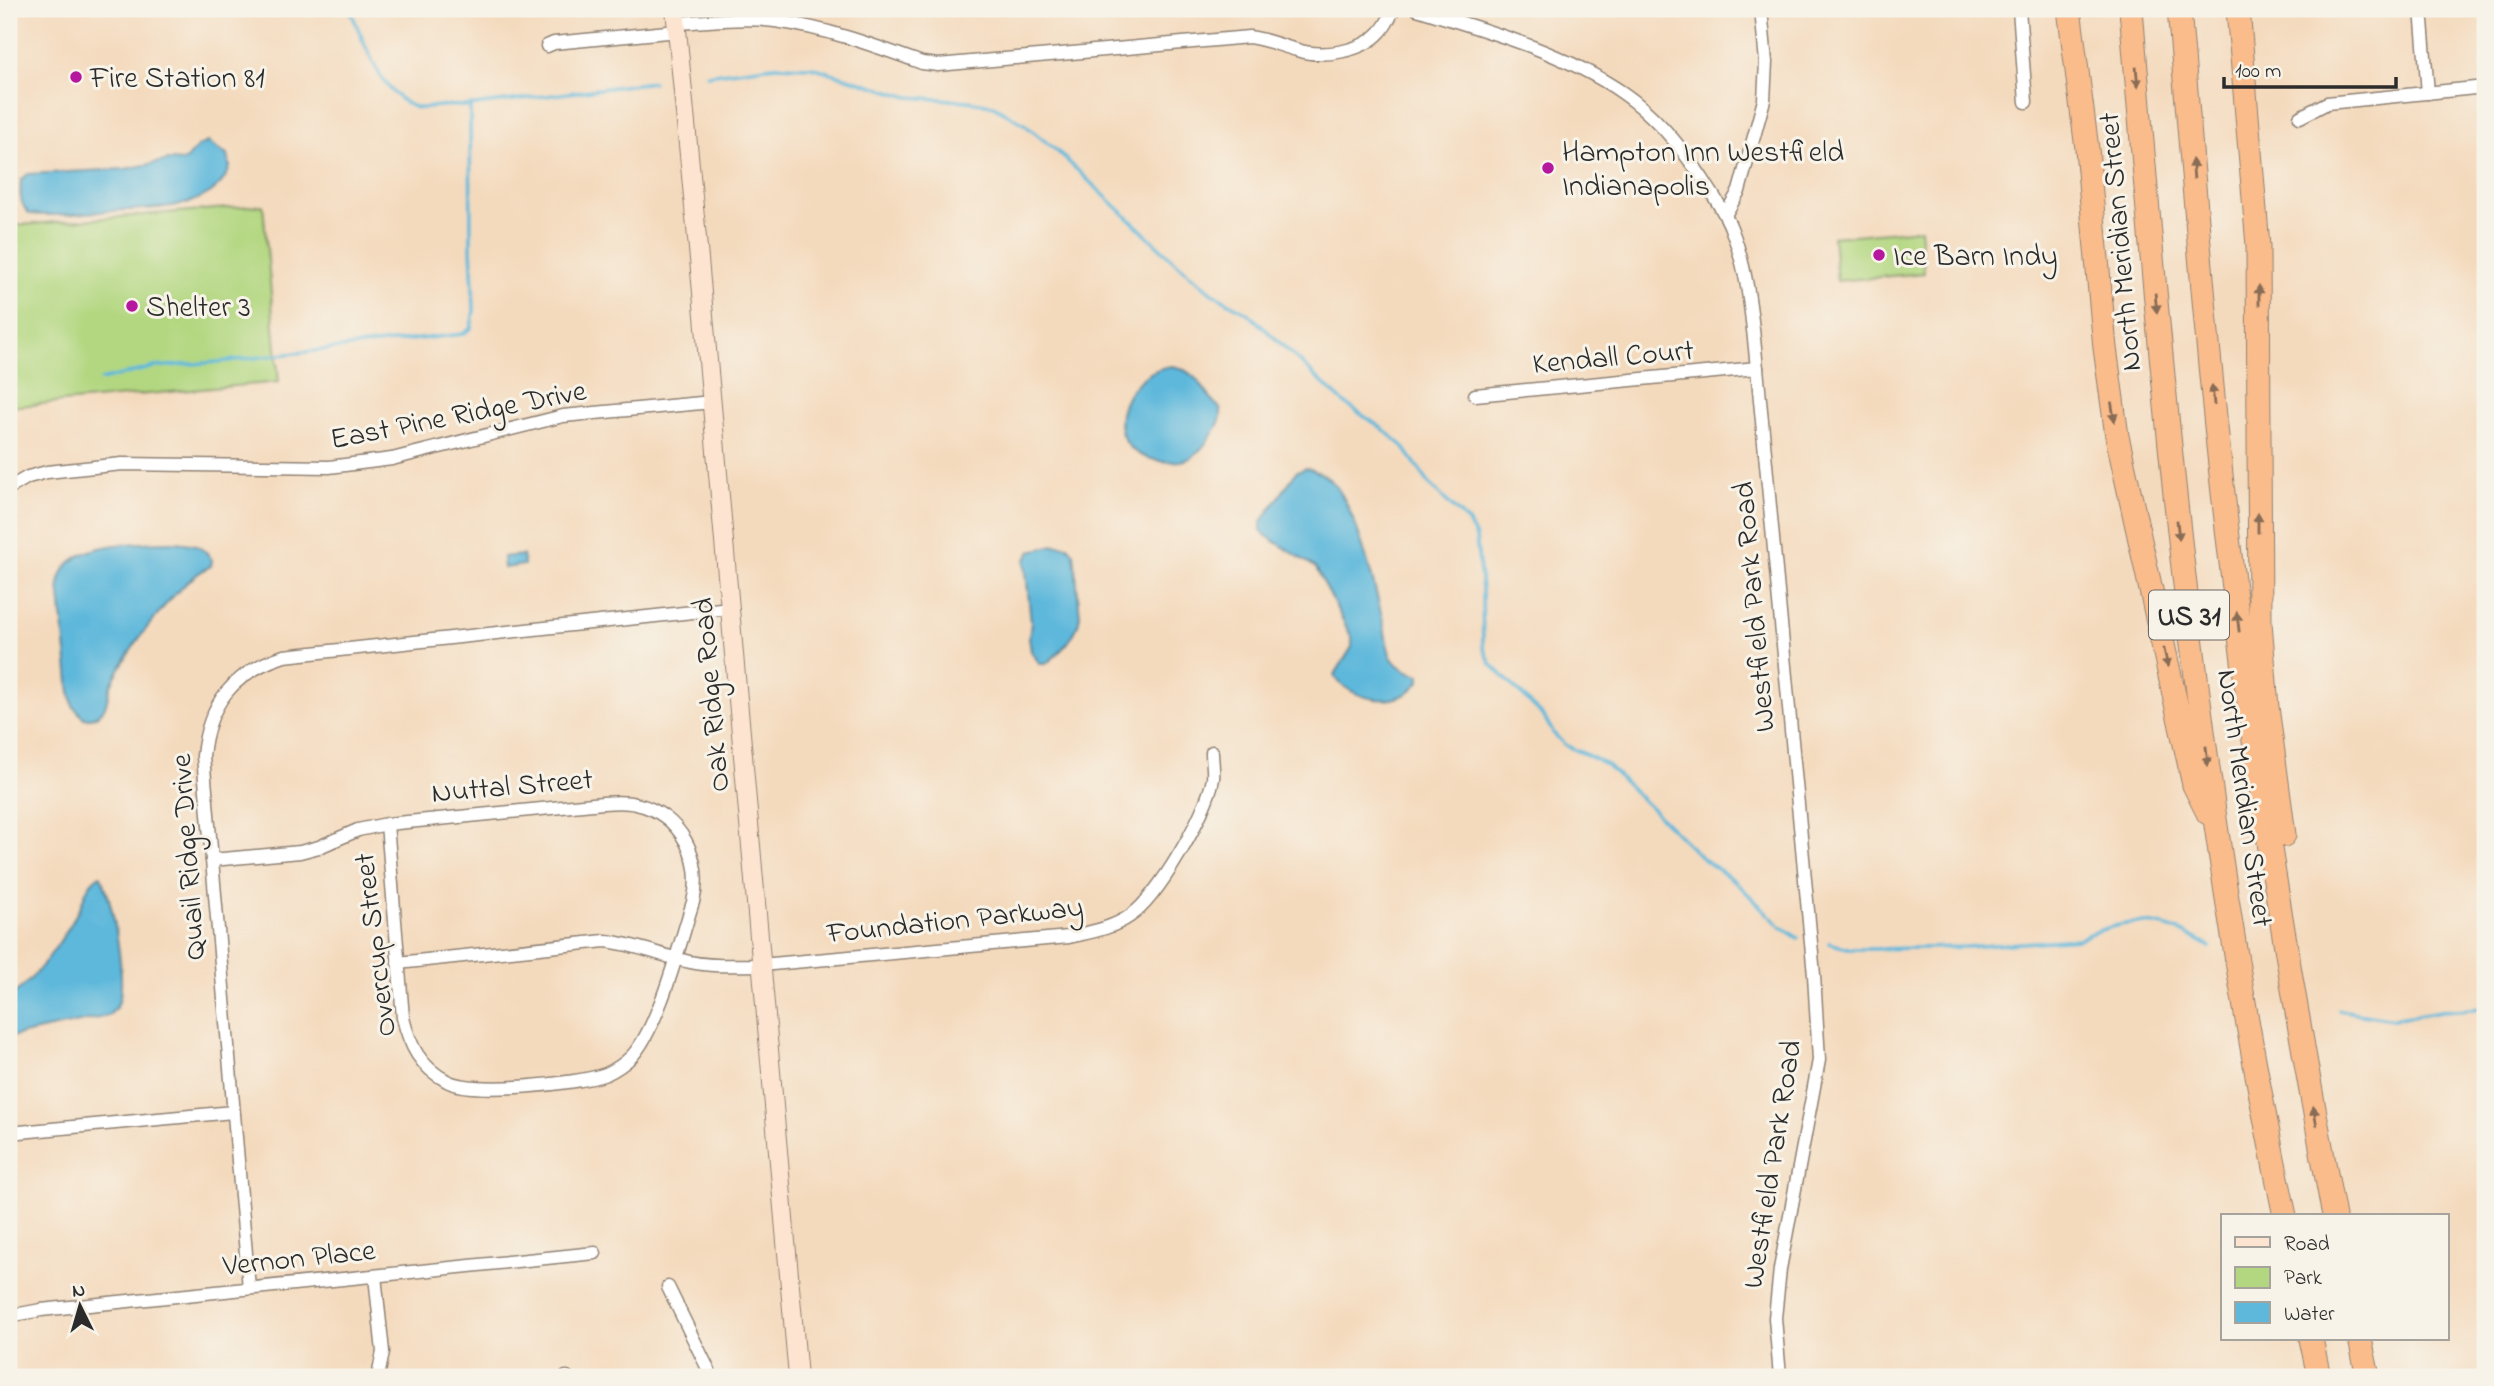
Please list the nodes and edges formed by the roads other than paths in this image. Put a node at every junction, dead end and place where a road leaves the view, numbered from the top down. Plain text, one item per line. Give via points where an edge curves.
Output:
1 (1394, 9) edge
2 (1417, 9) edge
3 (1761, 9) edge
4 (2019, 9) edge
5 (2069, 9) edge
6 (2131, 9) edge
7 (2179, 9) edge
8 (2238, 9) edge
9 (2421, 9) edge
10 (677, 21) edge
11 (547, 46) dead end
12 (2485, 87) edge
13 (2428, 93) junction
14 (2026, 102) dead end
15 (2300, 117) dead end
16 (1725, 215) junction
17 (1757, 368) junction
18 (1475, 396) dead end
19 (712, 402) junction
20 (9, 488) edge
21 (730, 608) junction
22 (1212, 752) dead end
23 (387, 824) junction
24 (2215, 829) junction
25 (212, 860) junction
26 (2276, 883) junction
27 (675, 959) junction
28 (398, 963) junction
29 (761, 965) junction
30 (233, 1112) junction
31 (9, 1133) edge
32 (2285, 1214) edge
33 (2334, 1214) edge
34 (595, 1253) dead end
35 (375, 1276) junction
36 (668, 1287) dead end
37 (249, 1288) junction
38 (9, 1316) edge
39 (2311, 1340) edge
40 (2360, 1340) edge
41 (379, 1377) edge
42 (712, 1377) edge
43 (798, 1377) edge
44 (1780, 1377) edge
45 (2319, 1377) edge
46 (2368, 1377) edge

1 - 10 street via 1370,40 1336,52 1300,51 1249,37 938,65 830,31 773,20
2 - 16 street, Westfield Park Road via 1575,65 1623,93 1675,141
3 - 16 street via 1764,100 1740,191
4 - 14 street
5 -> 24 highway via 2117,436 2194,785
6 -> 24 highway, North Meridian Street / US 31 via 2168,433
26 -> 7 highway, North Meridian Street / US 31 via 2231,562
26 -> 8 highway via 2284,837 2259,603 2258,246
9 - 13 street
10 - 11 street
10 - 19 street, Oak Ridge Road
12 - 13 street
13 - 15 street via 2327,103
16 - 17 street, Westfield Park Road via 1745,278
17 - 18 street, Kendall Court
17 - 44 street, Westfield Park Road via 1819,1060 1780,1269 1775,1318
19 - 20 street, East Pine Ridge Drive via 563,416 392,459 328,467 122,464 47,472
19 - 21 street, Oak Ridge Road
21 - 25 street, Quail Ridge Drive via 284,656 267,662 229,689 208,726 204,756
21 - 29 street, Oak Ridge Road
22 - 29 street, Foundation Parkway via 1213,778 1202,812 1163,878 1142,907 1105,929 1069,937
23 - 25 street, Nuttal Street via 309,850
23 - 27 street, Nuttal Street via 603,803 633,803 653,810 676,828 694,859 694,897
23 - 28 street, Overcup Street
24 - 32 highway, North Meridian Street / US 31
25 - 30 street, Quail Ridge Drive
33 -> 26 highway, North Meridian Street / US 31
27 - 28 street, Foundation Parkway via 595,941
27 - 28 street, Overcup Street via 648,1034 623,1064 586,1079 474,1089 434,1074 416,1055 403,1018
27 - 29 street, Foundation Parkway via 705,965
29 - 43 street, Oak Ridge Road
30 - 31 street
30 - 37 street, Quail Ridge Drive
34 - 35 street, Vernon Place
35 - 37 street, Vernon Place
35 - 41 street via 383,1342
36 - 42 street
37 - 38 street, Vernon Place
39 - 45 highway
40 - 46 highway

